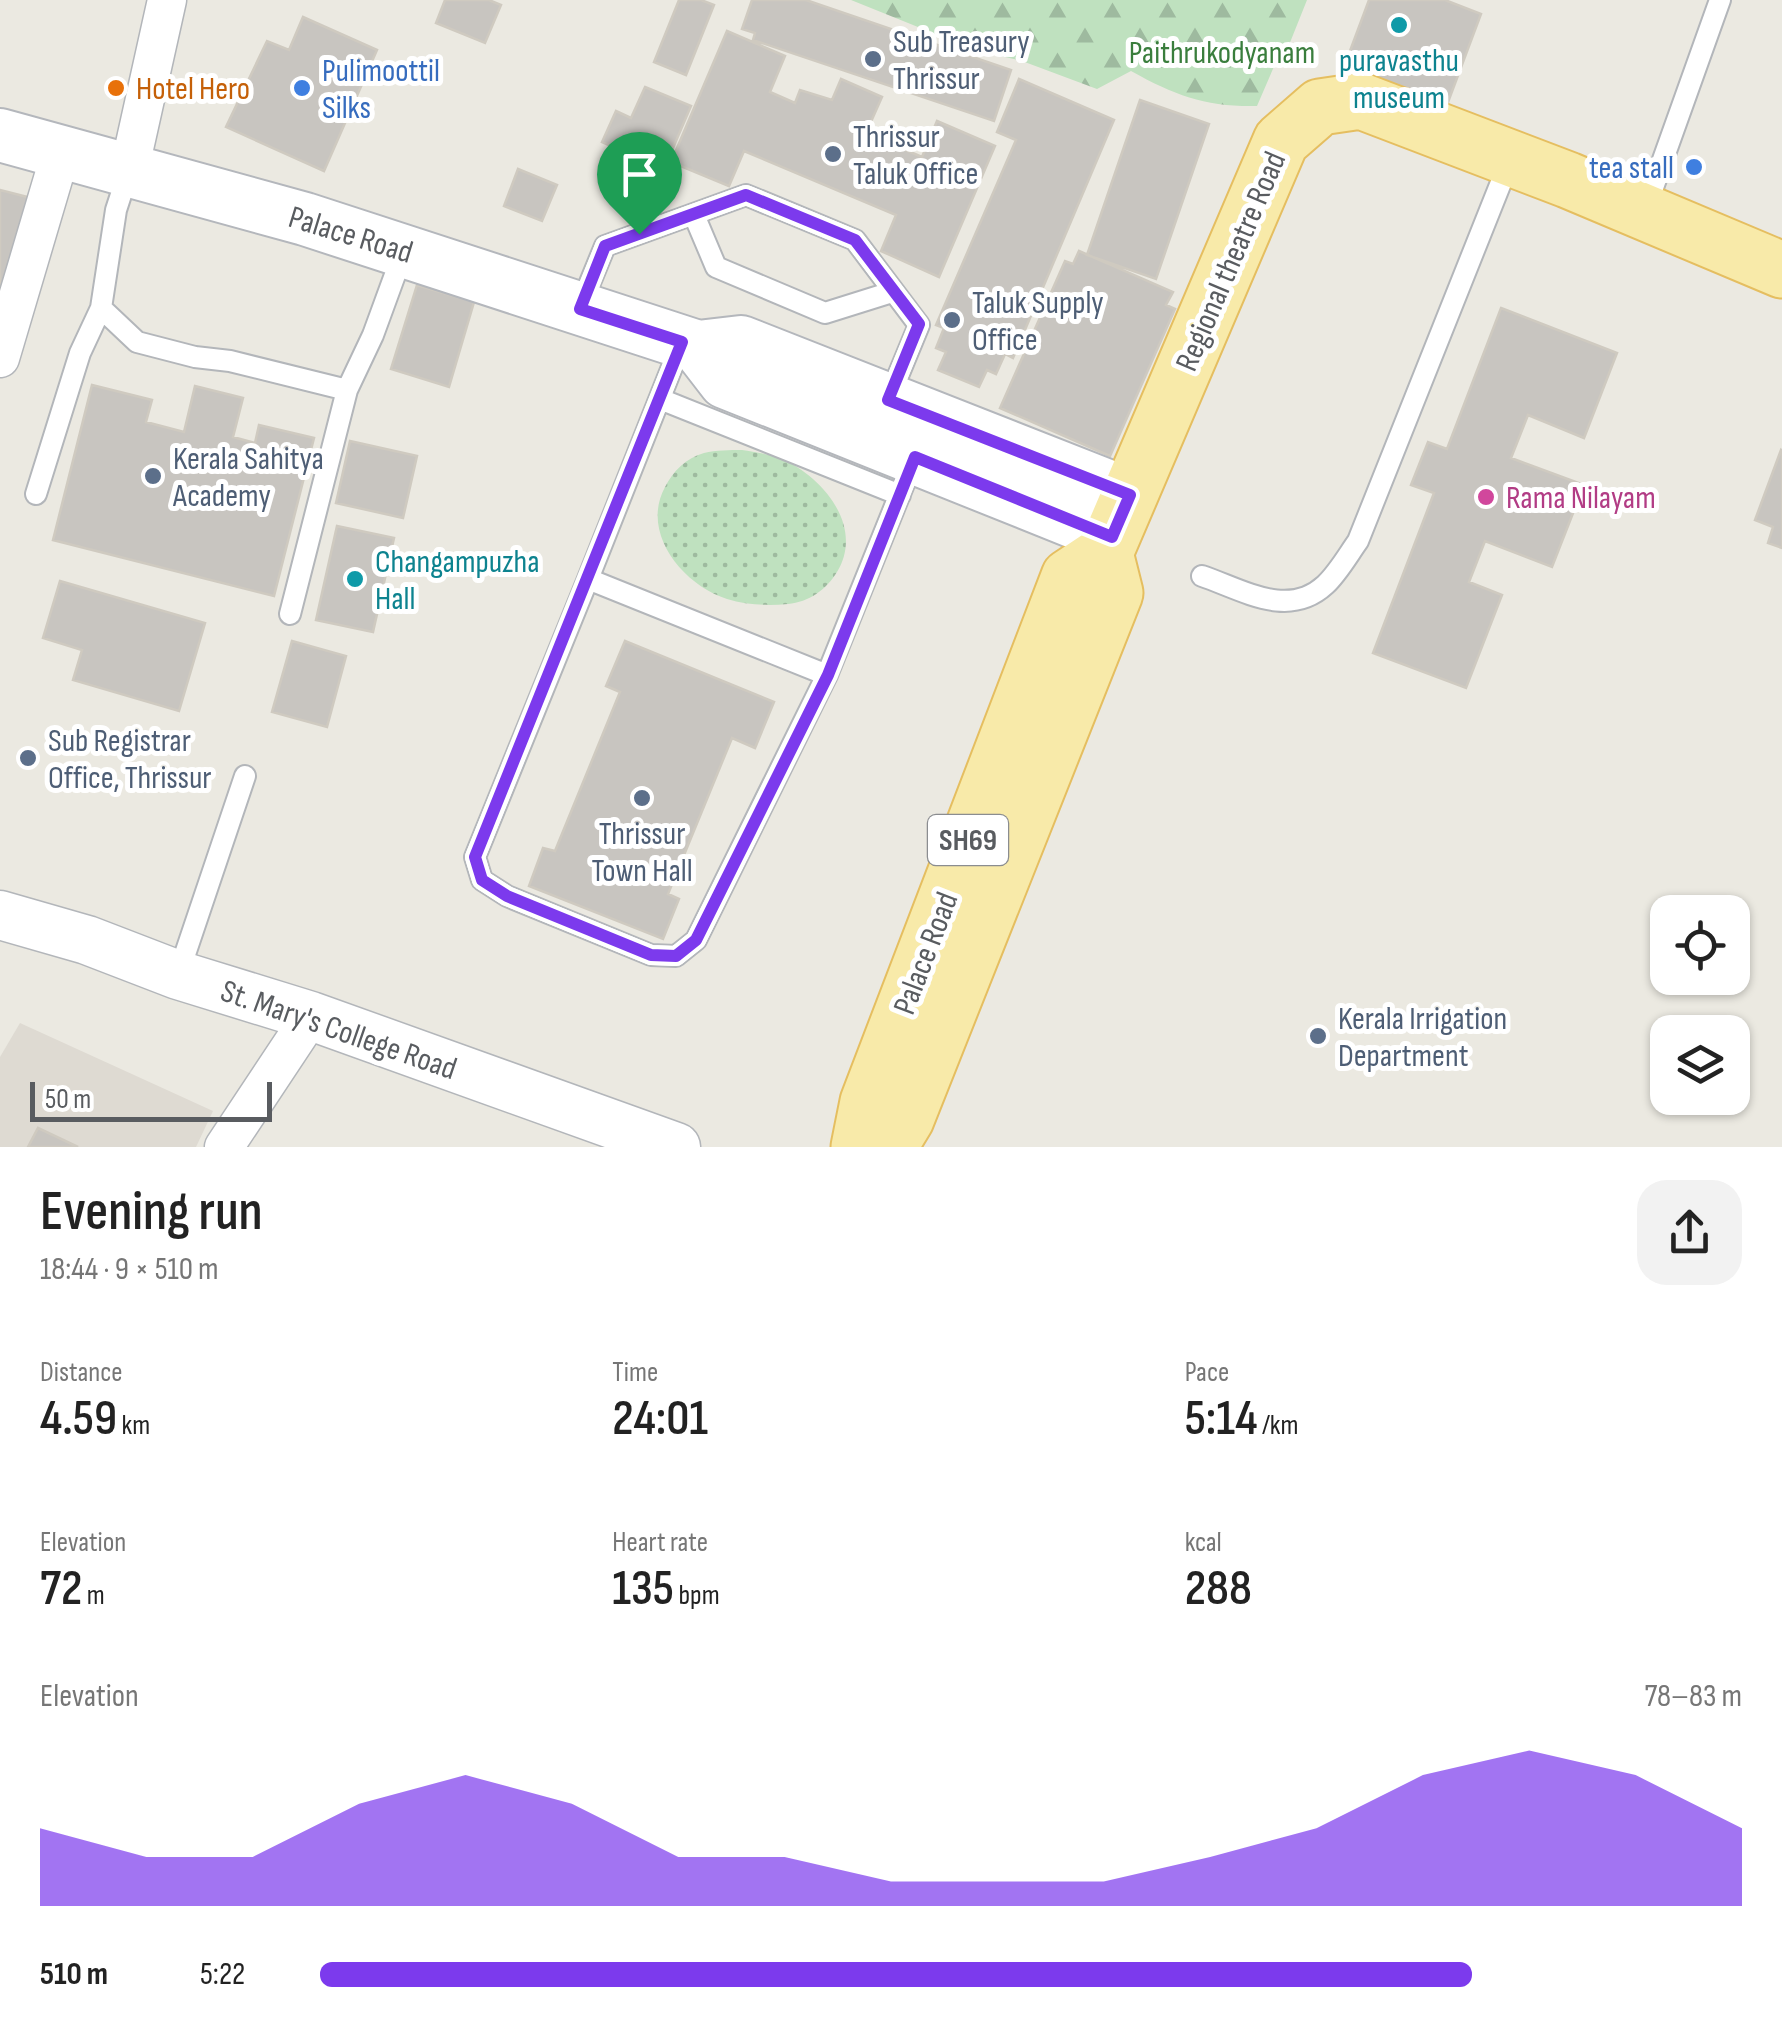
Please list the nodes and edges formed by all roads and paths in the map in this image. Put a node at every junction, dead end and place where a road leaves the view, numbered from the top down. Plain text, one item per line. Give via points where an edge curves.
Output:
1 (167, 0) edge
2 (1720, 0) edge
3 (0, 134) edge
4 (60, 152) junction
5 (1510, 159) junction
6 (129, 171) junction
7 (1644, 212) junction
8 (694, 214) junction
9 (404, 250) junction
10 (1782, 270) edge
11 (892, 292) junction
12 (100, 308) junction
13 (580, 309) junction
14 (690, 344) junction
15 (0, 358) edge
16 (347, 390) junction
17 (660, 399) junction
18 (888, 400) junction
19 (908, 476) junction
20 (36, 494) dead end
21 (1116, 528) junction
22 (1202, 576) dead end
23 (588, 580) junction
24 (290, 614) dead end
25 (828, 675) junction
26 (244, 776) dead end
27 (0, 914) edge
28 (178, 975) junction
29 (311, 1016) junction
30 (224, 1147) edge
31 (676, 1147) edge
32 (859, 1147) edge
33 (889, 1147) edge

1 - 6 street
2 - 7 lane
3 - 4 main road, Palace Road
4 - 6 main road, Palace Road
4 - 15 street
5 - 7 main road, Regional theatre Road
5 - 21 main road, Regional theatre Road via 1361,101 1320,107 1281,141
5 - 22 lane via 1358,541 1326,584 1301,602 1280,603
6 - 9 main road, Palace Road
6 - 12 lane
7 - 10 main road, Regional theatre Road
8 - 11 lane via 746,195 855,240
8 - 11 lane via 716,267 825,313
8 - 13 lane via 605,246
9 - 13 main road, Palace Road
9 - 16 lane
11 - 18 lane via 919,324
12 - 16 lane via 137,342
12 - 20 lane
13 - 14 main road, Palace Road
14 - 17 lane
14 - 18 main road, Palace Road via 740,342
14 - 19 main road via 725,382
16 - 24 lane
17 - 19 lane
17 - 23 lane
18 - 21 main road, Palace Road
19 - 21 main road
19 - 25 lane
21 - 32 main road, Palace Road / SH69 via 1069,576 868,1102
21 - 33 main road via 1114,593
23 - 25 lane
23 - 25 lane via 475,857 482,880 507,896 651,955 676,956 696,940
26 - 28 lane
27 - 28 street, St. Mary's College Road
28 - 29 street, St. Mary's College Road
29 - 30 street
29 - 31 street, St. Mary's College Road

